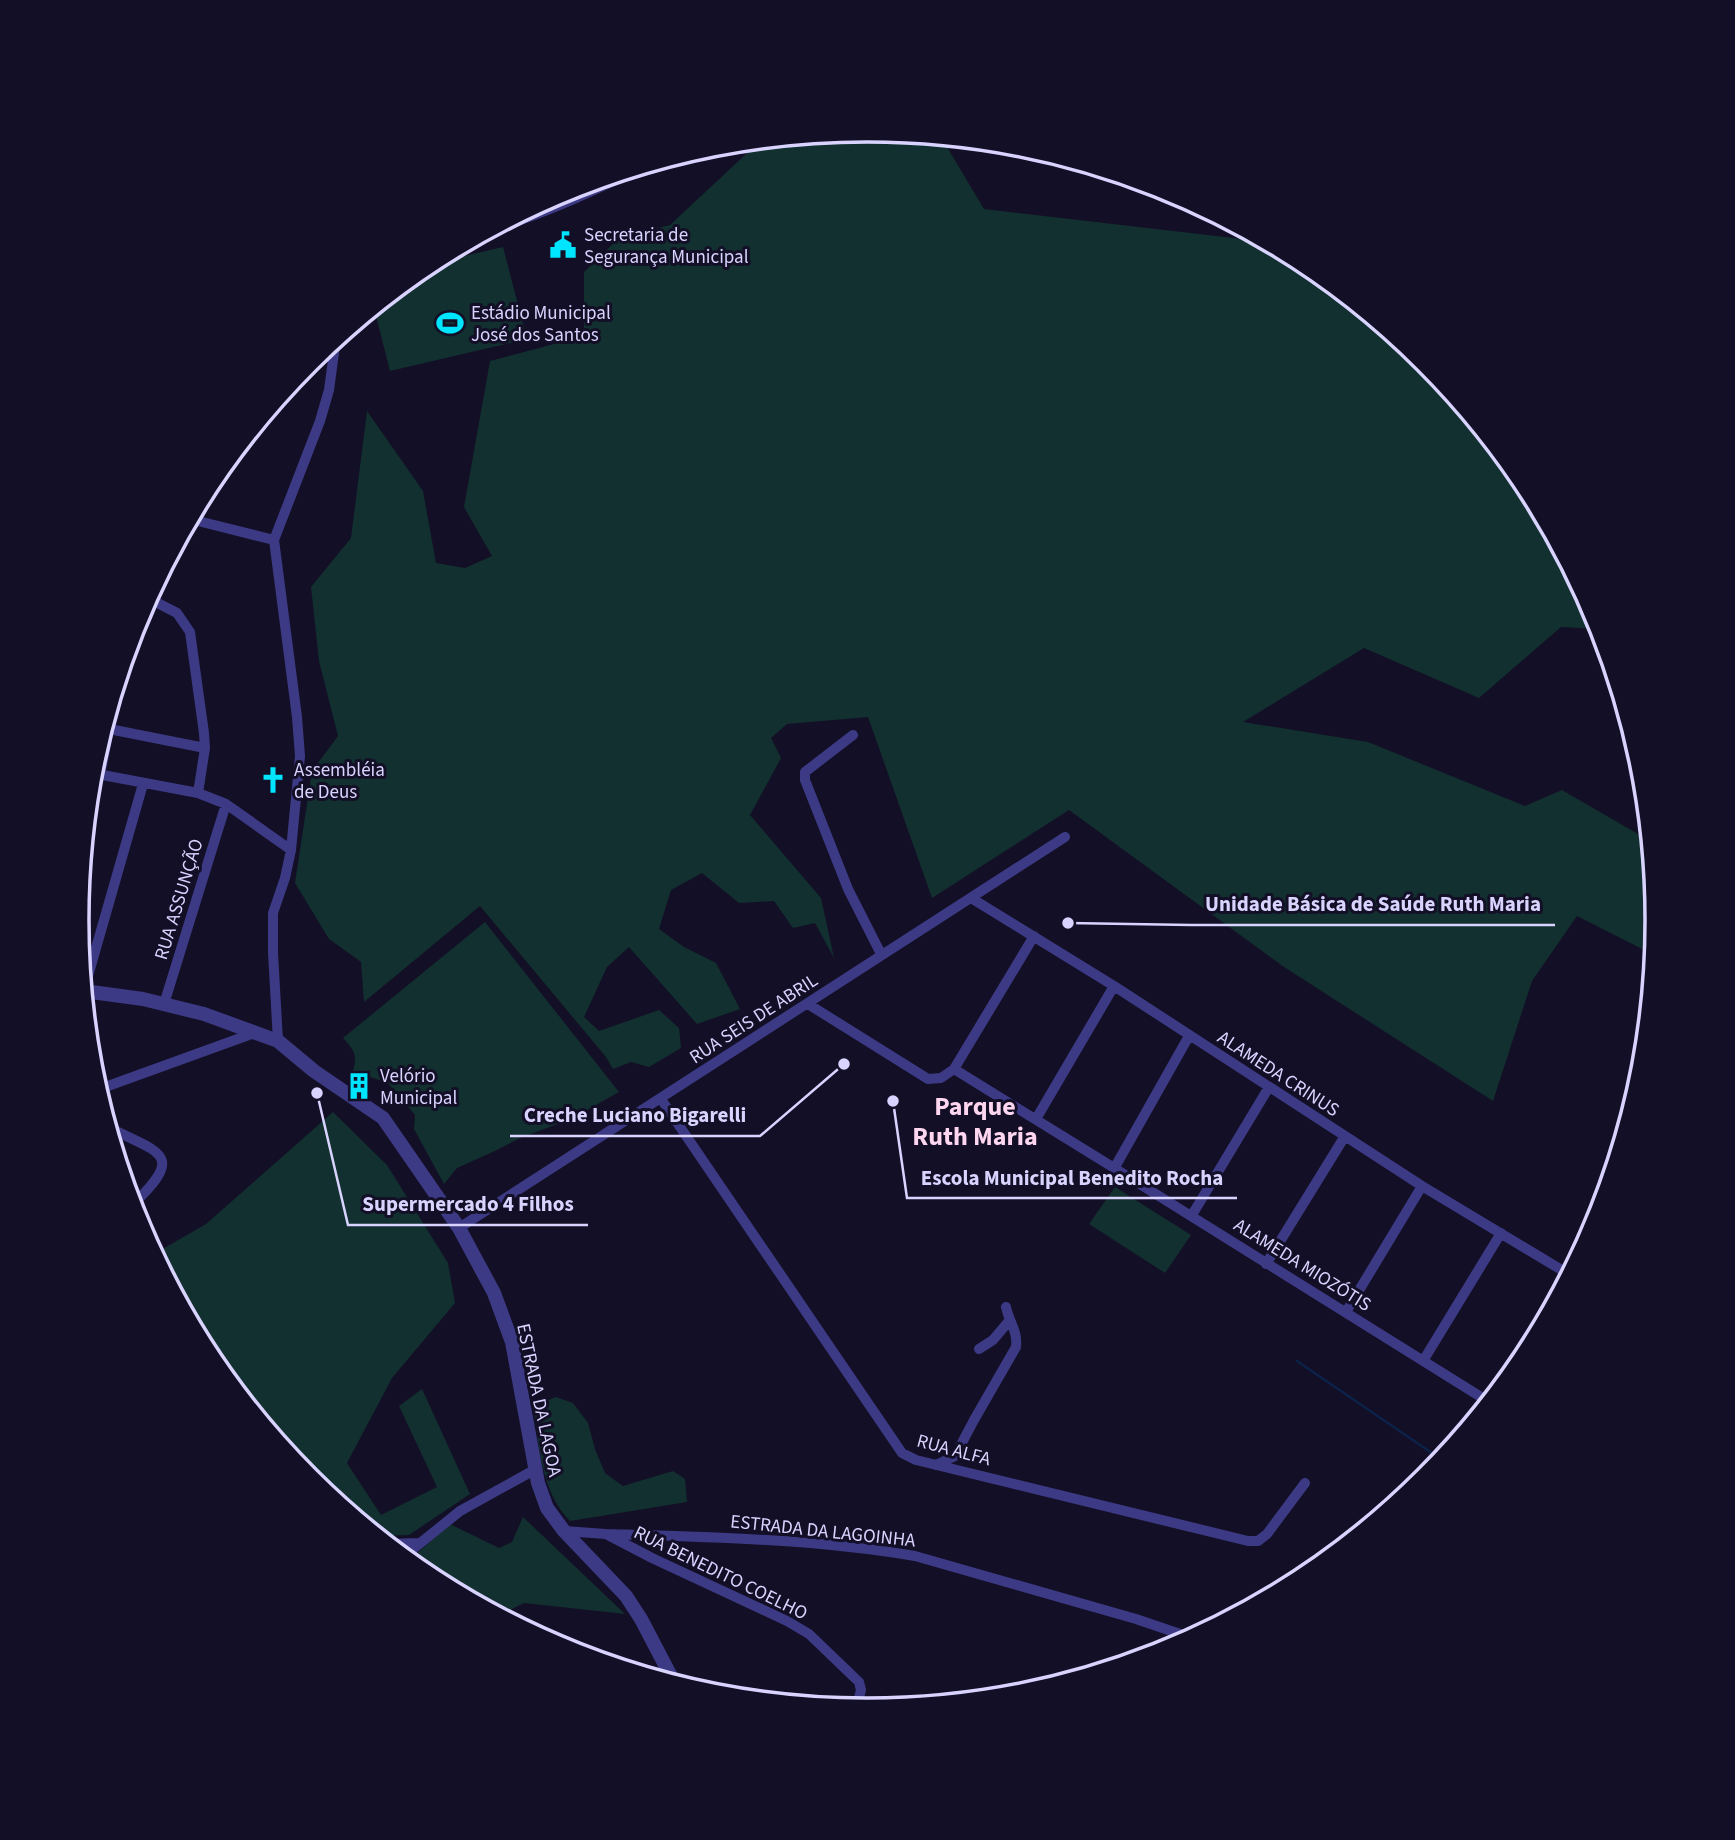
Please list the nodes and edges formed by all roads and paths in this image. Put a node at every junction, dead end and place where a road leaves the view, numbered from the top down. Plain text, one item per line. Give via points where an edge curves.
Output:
1 (580, 197) edge
2 (570, 202) joint
3 (563, 204) edge
4 (334, 354) edge
5 (200, 521) edge
6 (274, 540) junction
7 (157, 603) edge
8 (113, 730) edge
9 (853, 736) dead end
10 (205, 748) junction
11 (103, 775) edge
12 (143, 784) junction
13 (198, 793) junction
14 (226, 804) junction
15 (1065, 837) dead end
16 (291, 850) junction
17 (971, 898) junction
18 (1034, 936) junction
19 (881, 954) junction
20 (91, 967) edge
21 (1114, 986) junction
22 (93, 992) edge
23 (164, 1004) junction
24 (808, 1004) junction
25 (257, 1032) junction
26 (1189, 1036) junction
27 (278, 1041) junction
28 (954, 1069) junction
29 (107, 1086) edge
30 (1269, 1087) junction
31 (661, 1099) junction
32 (1036, 1119) junction
33 (119, 1132) edge
34 (1345, 1136) junction
35 (1115, 1167) junction
36 (1422, 1186) junction
37 (141, 1197) edge
38 (1192, 1214) junction
39 (459, 1228) junction
40 (1502, 1233) junction
41 (1266, 1264) junction
42 (1562, 1270) edge
43 (1006, 1307) dead end
44 (1346, 1312) junction
45 (1009, 1321) junction
46 (979, 1349) dead end
47 (1423, 1361) junction
48 (1482, 1398) edge
49 (936, 1465) junction
50 (536, 1469) junction
51 (1305, 1483) dead end
52 (564, 1531) junction
53 (606, 1534) junction
54 (420, 1542) junction
55 (402, 1543) edge
56 (411, 1550) edge
57 (1177, 1634) edge
58 (669, 1673) edge
59 (860, 1698) edge

1 - 2 street
2 - 3 street
4 - 6 street via 320,421
5 - 6 street
6 - 16 street via 298,717 300,756
7 - 10 street via 177,613 190,632
8 - 10 street
9 - 19 street via 805,772 805,780 848,889
10 - 13 street
11 - 12 street
12 - 13 street
12 - 20 street
13 - 14 street
14 - 16 street
14 - 23 street, RUA ASSUNÇÃO
15 - 17 street, RUA SEIS DE ABRIL
16 - 27 street via 273,913
17 - 18 street, ALAMEDA CRINUS
17 - 19 street, RUA SEIS DE ABRIL
18 - 21 street, ALAMEDA CRINUS
18 - 28 street
19 - 24 street, RUA SEIS DE ABRIL
21 - 26 street, ALAMEDA CRINUS
21 - 32 street
22 - 23 street, ESTRADA DA LAGOA
23 - 25 street, ESTRADA DA LAGOA
24 - 28 street via 928,1079 941,1079
24 - 31 street, RUA SEIS DE ABRIL
25 - 27 street, ESTRADA DA LAGOA
25 - 29 street
26 - 30 street, ALAMEDA CRINUS
26 - 35 street
27 - 39 street, ESTRADA DA LAGOA via 383,1118
28 - 32 street, ALAMEDA MIOZÓTIS
30 - 34 street, ALAMEDA CRINUS
30 - 38 street
31 - 39 street, RUA SEIS DE ABRIL
31 - 49 street, RUA ALFA via 890,1438 902,1453
32 - 35 street, ALAMEDA MIOZÓTIS
33 - 37 street via 154,1148 162,1158 163,1167
34 - 36 street, ALAMEDA CRINUS
34 - 41 street
35 - 38 street, ALAMEDA MIOZÓTIS
36 - 40 street, ALAMEDA CRINUS
36 - 44 street
38 - 41 street, ALAMEDA MIOZÓTIS
39 - 50 street, ESTRADA DA LAGOA via 488,1279 512,1342
40 - 42 street, ALAMEDA CRINUS
40 - 47 street
41 - 44 street, ALAMEDA MIOZÓTIS
43 - 45 street
44 - 47 street, ALAMEDA MIOZÓTIS
45 - 46 street
45 - 49 street via 1017,1337 1016,1347 955,1456
47 - 48 street, ALAMEDA MIOZÓTIS
49 - 51 street, RUA ALFA via 1248,1541 1267,1534
50 - 52 street, ESTRADA DA LAGOA via 541,1496
50 - 54 street via 460,1511
52 - 53 street, RUA BENEDITO COELHO
52 - 58 street, ESTRADA DA LAGOA via 626,1596
53 - 57 street, ESTRADA DA LAGOINHA via 744,1538 905,1555
53 - 59 street, RUA BENEDITO COELHO via 787,1620 859,1682
54 - 55 street
54 - 56 street

